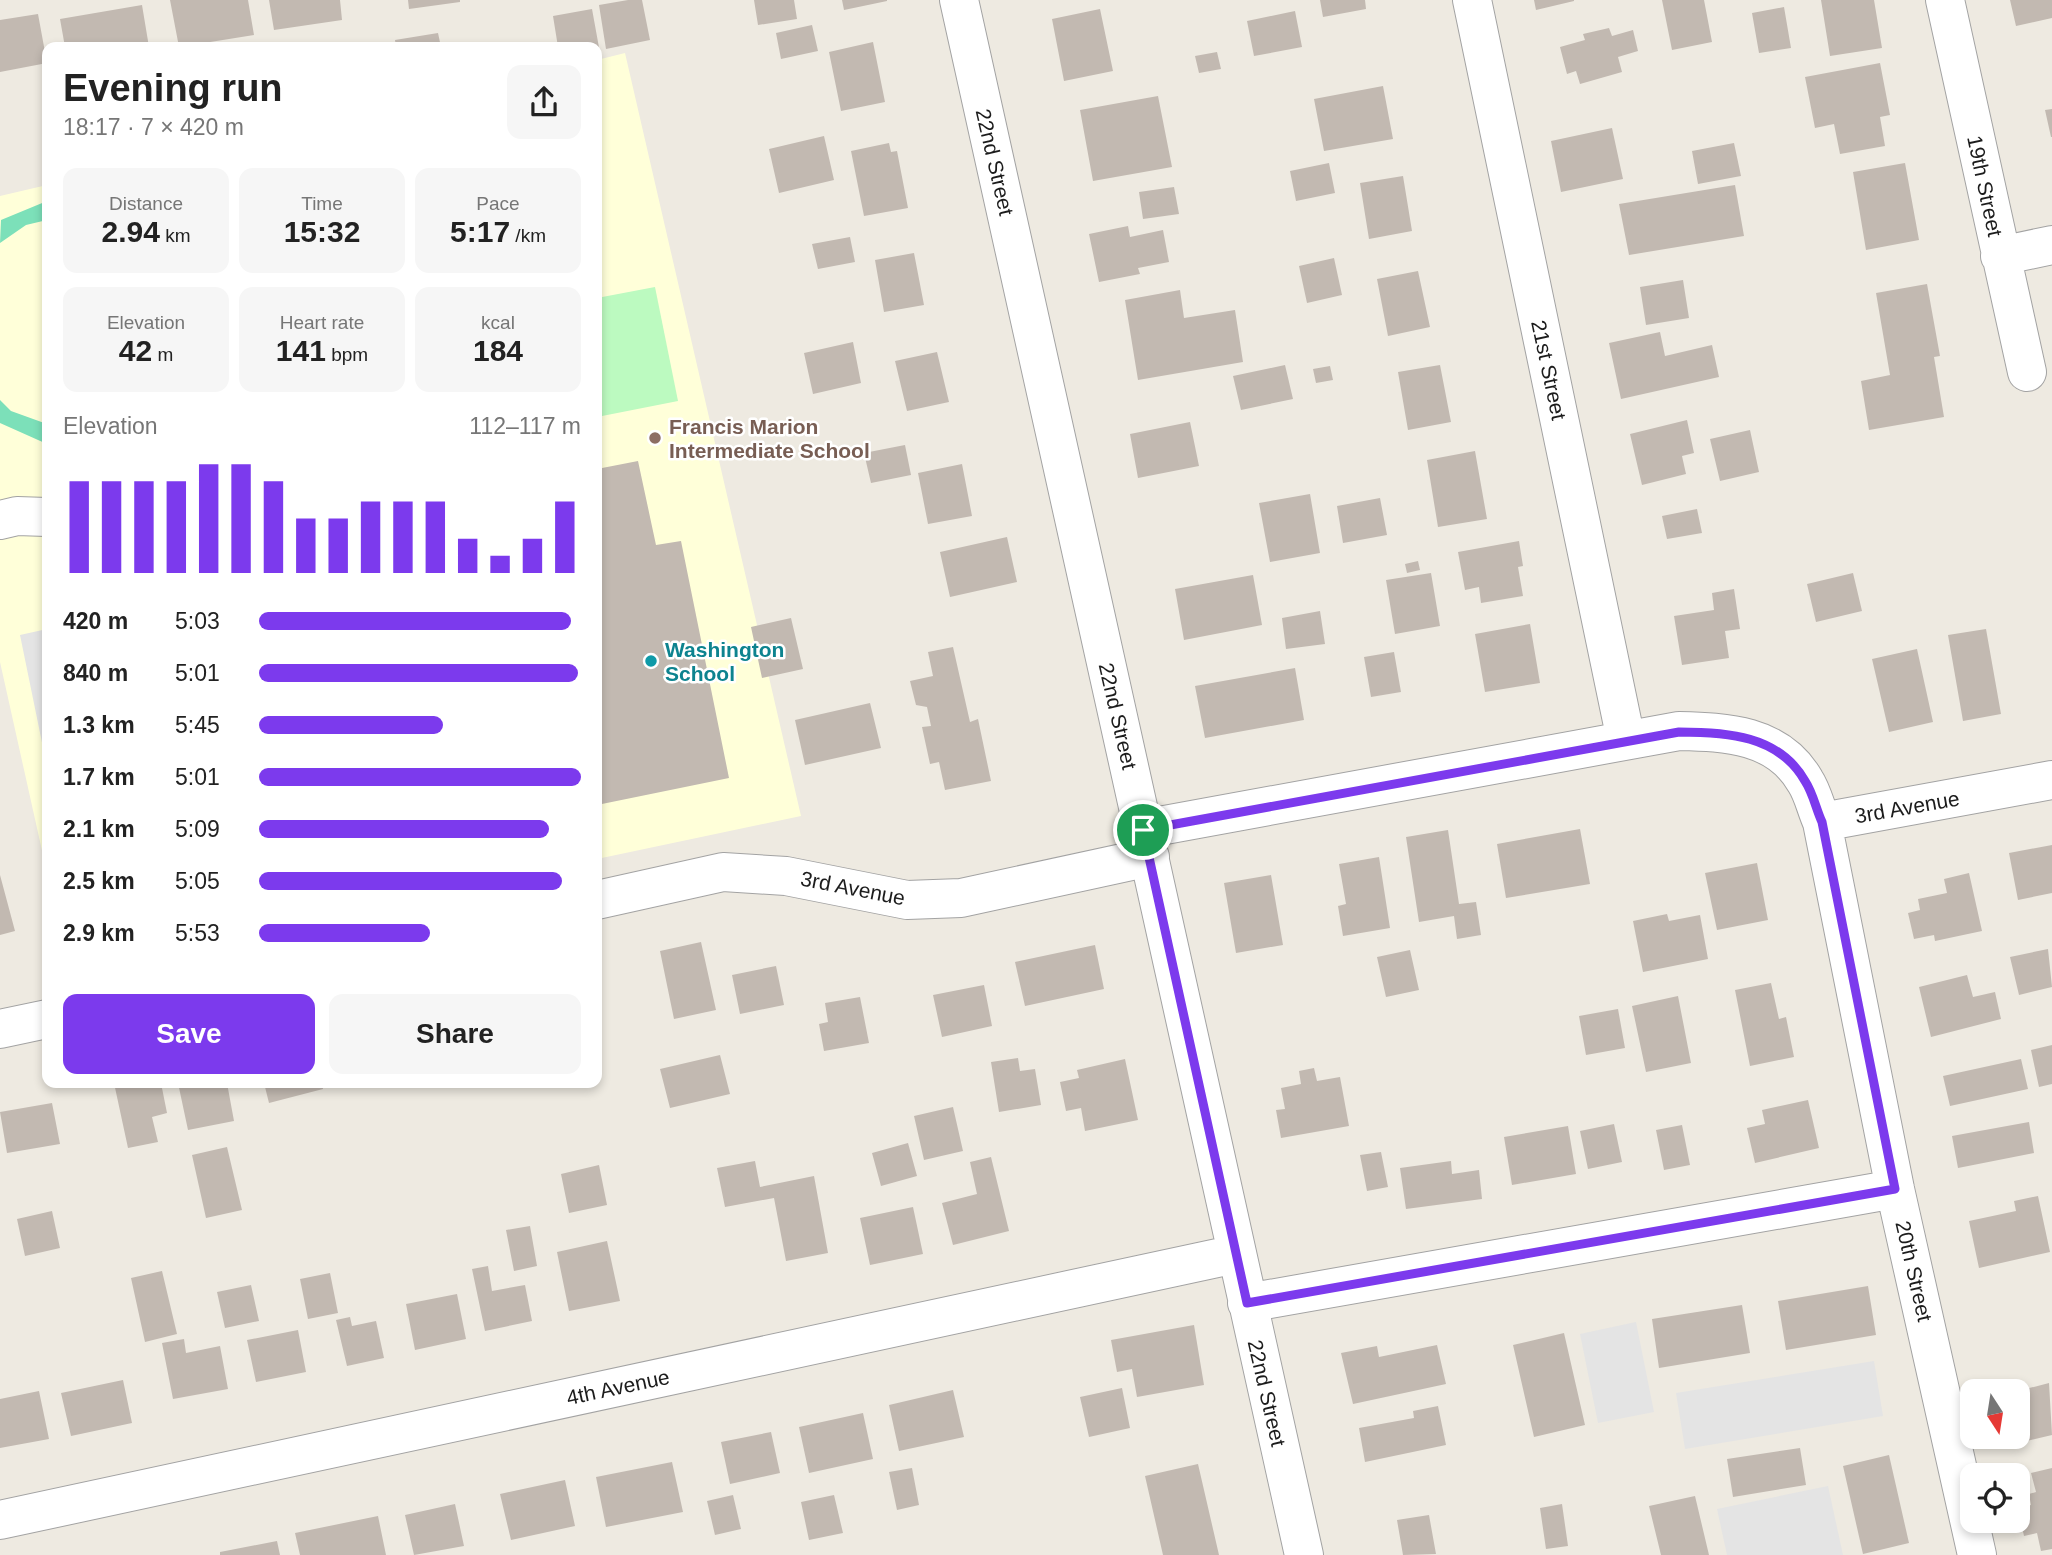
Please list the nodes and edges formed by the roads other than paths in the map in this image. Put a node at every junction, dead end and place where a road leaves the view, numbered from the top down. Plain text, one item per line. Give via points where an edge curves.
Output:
1 (959, 0) edge
2 (1472, 0) edge
3 (1945, 0) edge
4 (2052, 245) edge
5 (2000, 256) junction
6 (2027, 372) dead end
7 (1626, 740) junction
8 (2052, 780) edge
9 (1822, 822) junction
10 (1146, 843) junction
11 (602, 899) edge
12 (42, 1020) edge
13 (0, 1029) edge
14 (1895, 1189) junction
15 (1236, 1254) junction
16 (1247, 1303) junction
17 (0, 1520) edge
18 (1304, 1555) edge
19 (1977, 1555) edge

1 - 10 street, 22nd Street
2 - 7 street, 21st Street
3 - 5 street, 19th Street
4 - 5 street
5 - 6 street, 19th Street
7 - 9 street, 3rd Avenue via 1679,732 1732,732 1776,750 1805,780
7 - 10 street, 3rd Avenue
8 - 9 street, 3rd Avenue
9 - 14 street, 20th Street
10 - 11 street, 3rd Avenue via 961,898 907,900 786,876 723,872
10 - 15 street, 22nd Street
12 - 13 street
14 - 16 street
14 - 19 street, 20th Street
15 - 16 street, 22nd Street
15 - 17 street, 4th Avenue
16 - 18 street, 22nd Street

